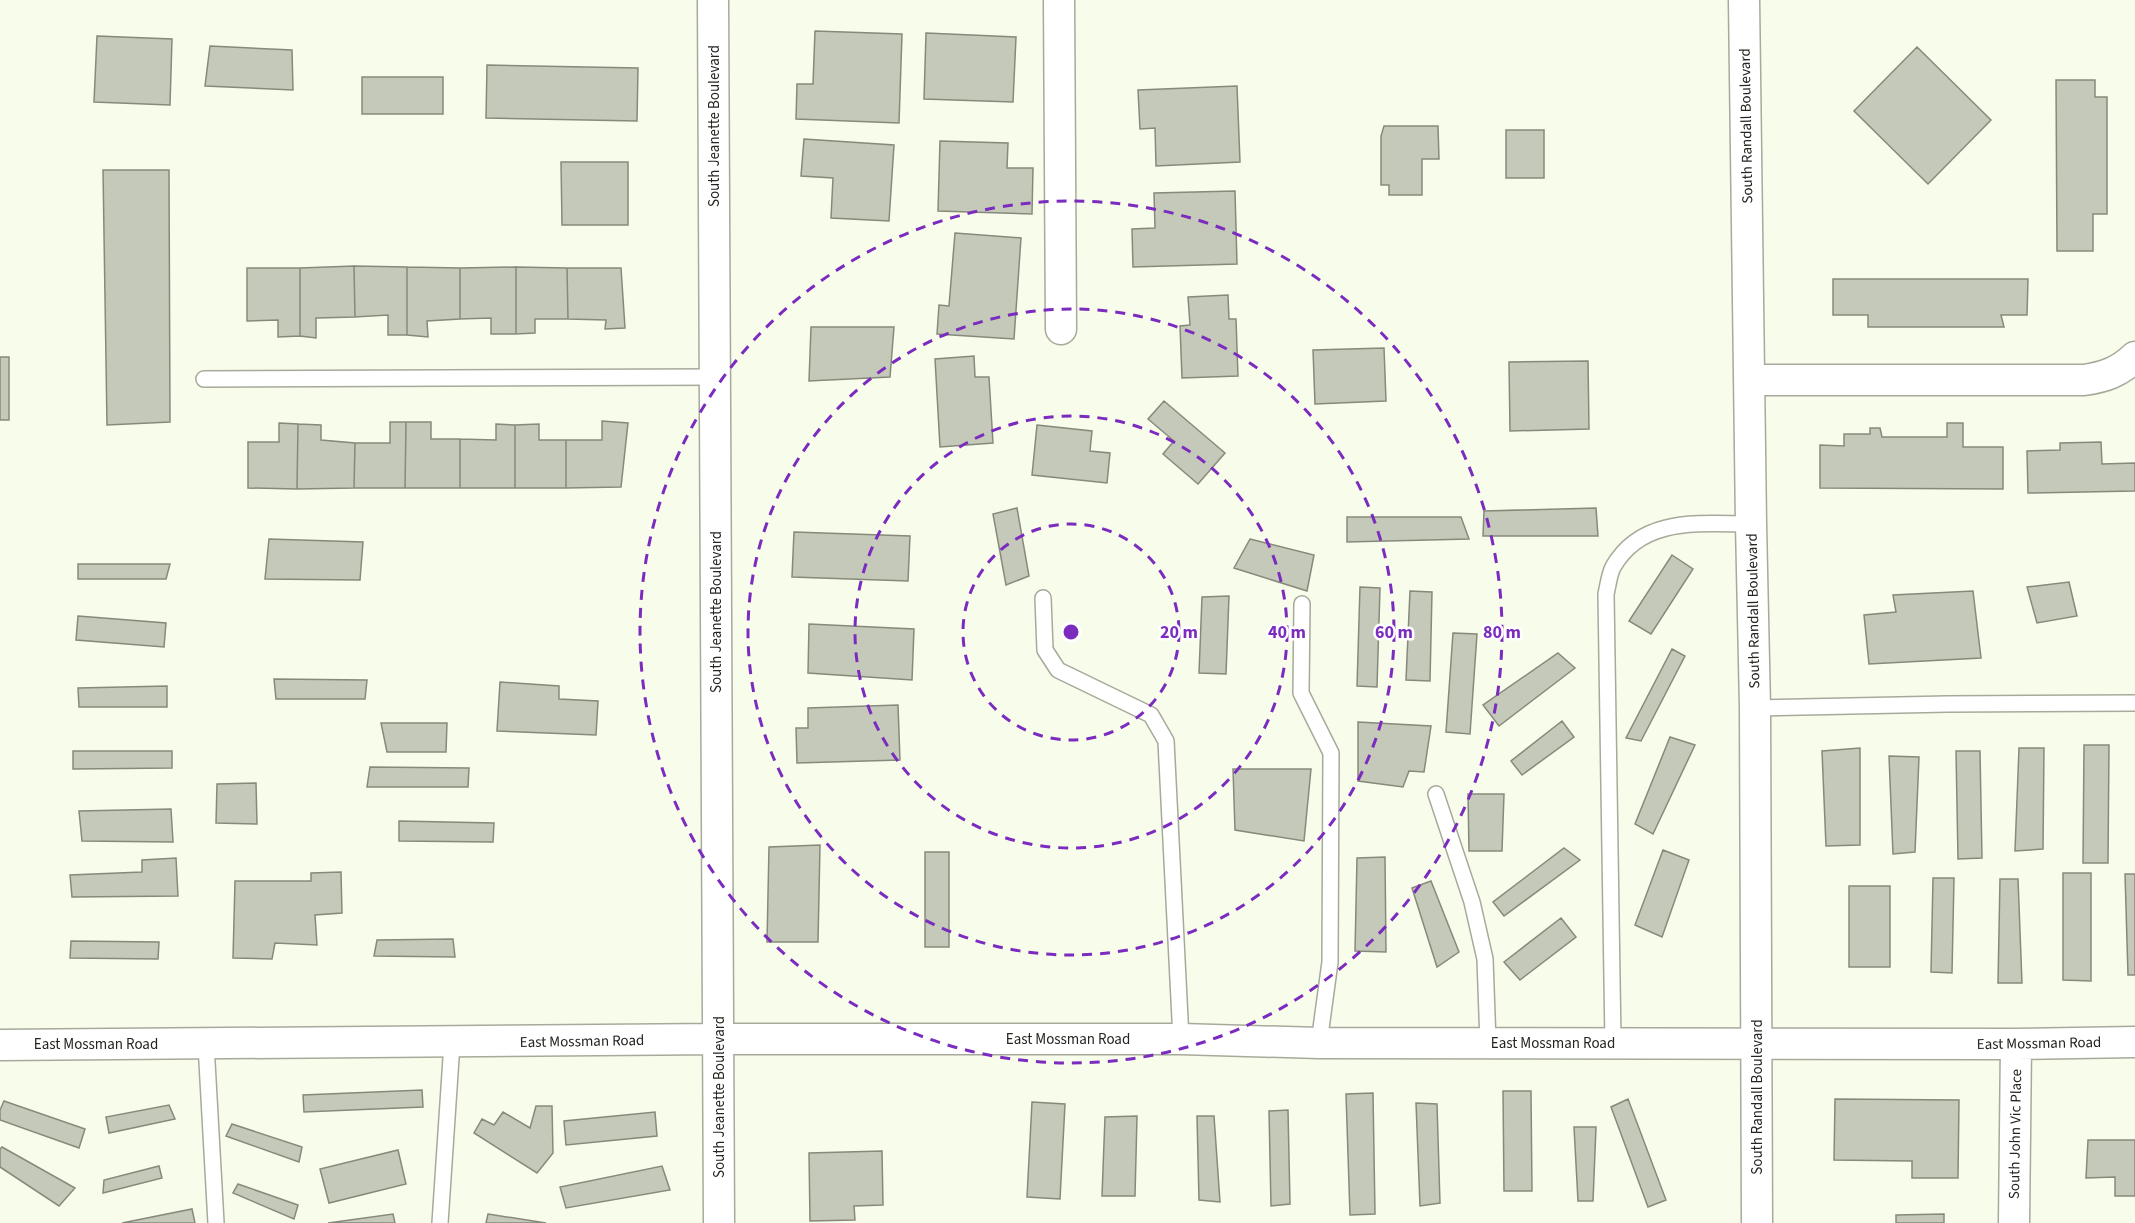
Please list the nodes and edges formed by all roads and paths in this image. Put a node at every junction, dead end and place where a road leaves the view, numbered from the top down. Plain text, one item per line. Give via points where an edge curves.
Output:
1 (713, 0) edge
2 (1059, 0) edge
3 (1744, 0) edge
4 (1061, 329) dead end
5 (2135, 357) edge
6 (715, 377) junction
7 (204, 379) dead end
8 (1749, 380) junction
9 (1751, 524) junction
10 (1043, 598) dead end
11 (1302, 604) dead end
12 (2135, 703) edge
13 (1755, 708) junction
14 (1436, 794) dead end
15 (719, 1039) junction
16 (1181, 1039) junction
17 (452, 1042) junction
18 (2135, 1042) edge
19 (1319, 1043) junction
20 (1488, 1043) junction
21 (1613, 1043) junction
22 (206, 1044) junction
23 (1757, 1044) junction
24 (2016, 1044) junction
25 (0, 1045) edge
26 (216, 1223) edge
27 (440, 1223) edge
28 (719, 1223) edge
29 (1757, 1223) edge
30 (2014, 1223) edge

1 - 6 street, South Jeanette Boulevard
2 - 4 street
3 - 8 street, South Randall Boulevard
5 - 8 street via 2105,377 2084,380
6 - 7 lane
6 - 15 street, South Jeanette Boulevard
8 - 9 street, South Randall Boulevard
9 - 13 street, South Randall Boulevard
9 - 21 lane via 1662,528 1640,537 1612,569 1606,594
10 - 16 lane via 1045,650 1058,670 1151,715 1166,741
11 - 19 lane via 1301,693 1331,753 1330,962
12 - 13 lane
13 - 23 street, South Randall Boulevard
14 - 20 lane via 1472,902 1485,960
15 - 16 street, East Mossman Road
15 - 17 street, East Mossman Road
15 - 28 street, South Jeanette Boulevard
16 - 19 street, East Mossman Road
17 - 22 street, East Mossman Road
17 - 27 lane
18 - 24 street, East Mossman Road
19 - 20 street, East Mossman Road
20 - 21 street, East Mossman Road
21 - 23 street, East Mossman Road
22 - 25 street, East Mossman Road
22 - 26 lane
23 - 24 street, East Mossman Road
23 - 29 street, South Randall Boulevard
24 - 30 street, South John Vic Place

